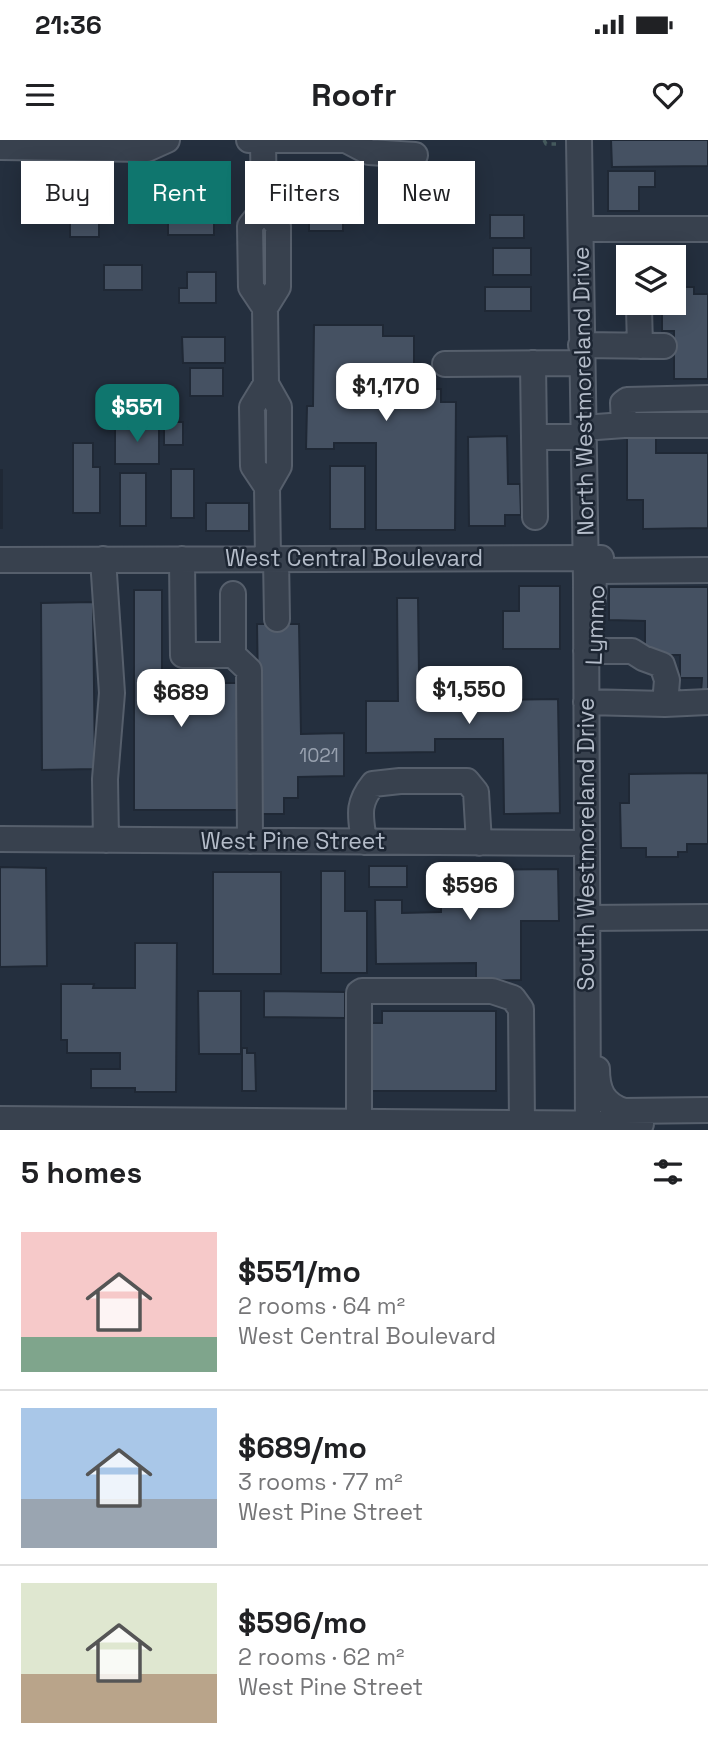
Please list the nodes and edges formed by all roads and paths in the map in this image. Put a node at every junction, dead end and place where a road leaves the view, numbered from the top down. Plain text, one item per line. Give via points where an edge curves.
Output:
1 (167, 140) edge
2 (248, 140) edge
3 (347, 140) edge
4 (544, 140) edge
5 (263, 141) edge
6 (567, 142) edge
7 (0, 147) edge
8 (415, 155) dead end
9 (582, 229) junction
10 (708, 229) edge
11 (639, 315) edge
12 (664, 345) dead end
13 (640, 346) junction
14 (582, 354) junction
15 (533, 363) junction
16 (445, 364) dead end
17 (708, 398) edge
18 (624, 425) junction
19 (708, 425) edge
20 (583, 432) junction
21 (534, 437) junction
22 (536, 517) dead end
23 (585, 557) junction
24 (708, 557) edge
25 (272, 558) junction
26 (103, 559) junction
27 (182, 559) junction
28 (0, 560) edge
29 (708, 570) edge
30 (233, 594) dead end
31 (277, 619) dead end
32 (589, 651) junction
33 (233, 655) junction
34 (590, 702) junction
35 (708, 702) edge
36 (665, 704) junction
37 (0, 839) edge
38 (106, 840) junction
39 (250, 841) junction
40 (364, 842) junction
41 (479, 842) junction
42 (586, 843) junction
43 (708, 917) edge
44 (591, 918) junction
45 (708, 1110) edge
46 (0, 1119) edge
47 (708, 1123) edge
48 (522, 1124) junction
49 (147, 1125) edge
50 (192, 1125) edge
51 (350, 1125) edge
52 (588, 1127) edge

1 - 7 street via 147,149
2 - 5 street
3 - 5 street
3 - 8 street via 369,152
4 - 6 path via 546,145
5 - 25 street via 264,208 278,226 278,287 265,308 266,384 279,407 279,466 267,486
6 - 9 street, North Westmoreland Drive
9 - 10 street
9 - 14 street, North Westmoreland Drive
11 - 13 street
12 - 13 street
13 - 14 street
14 - 15 street
14 - 20 street, North Westmoreland Drive
15 - 16 street
15 - 21 street
17 - 18 street via 627,400 623,402
18 - 19 street
18 - 20 street
20 - 21 street
20 - 23 street, North Westmoreland Drive
21 - 22 street
23 - 24 street, West Central Boulevard
23 - 25 street, West Central Boulevard
23 - 32 street, South Westmoreland Drive
25 - 27 street, West Central Boulevard
25 - 31 street
26 - 27 street, West Central Boulevard
26 - 28 street, West Central Boulevard
26 - 38 street via 112,693
27 - 33 street via 183,655
29 - 32 street, Lymmo via 597,573
30 - 33 street
32 - 34 street, South Westmoreland Drive
32 - 36 street via 632,651 662,665 667,680
33 - 39 street via 249,670
34 - 36 street
34 - 42 street, South Westmoreland Drive
34 - 44 street
35 - 36 street
37 - 38 street, West Pine Street
38 - 39 street, West Pine Street
39 - 40 street, West Pine Street
40 - 41 street, West Pine Street
40 - 41 street via 360,812 363,797 373,784 436,780 467,781 476,792
41 - 42 street, West Pine Street
42 - 44 street, South Westmoreland Drive
43 - 44 street
44 - 45 street via 601,1096 624,1111
44 - 52 street, South Westmoreland Drive
46 - 49 street
47 - 52 street
48 - 51 street
48 - 51 street via 522,1009 513,998 492,990 359,993
48 - 52 street
49 - 50 street
50 - 51 street

